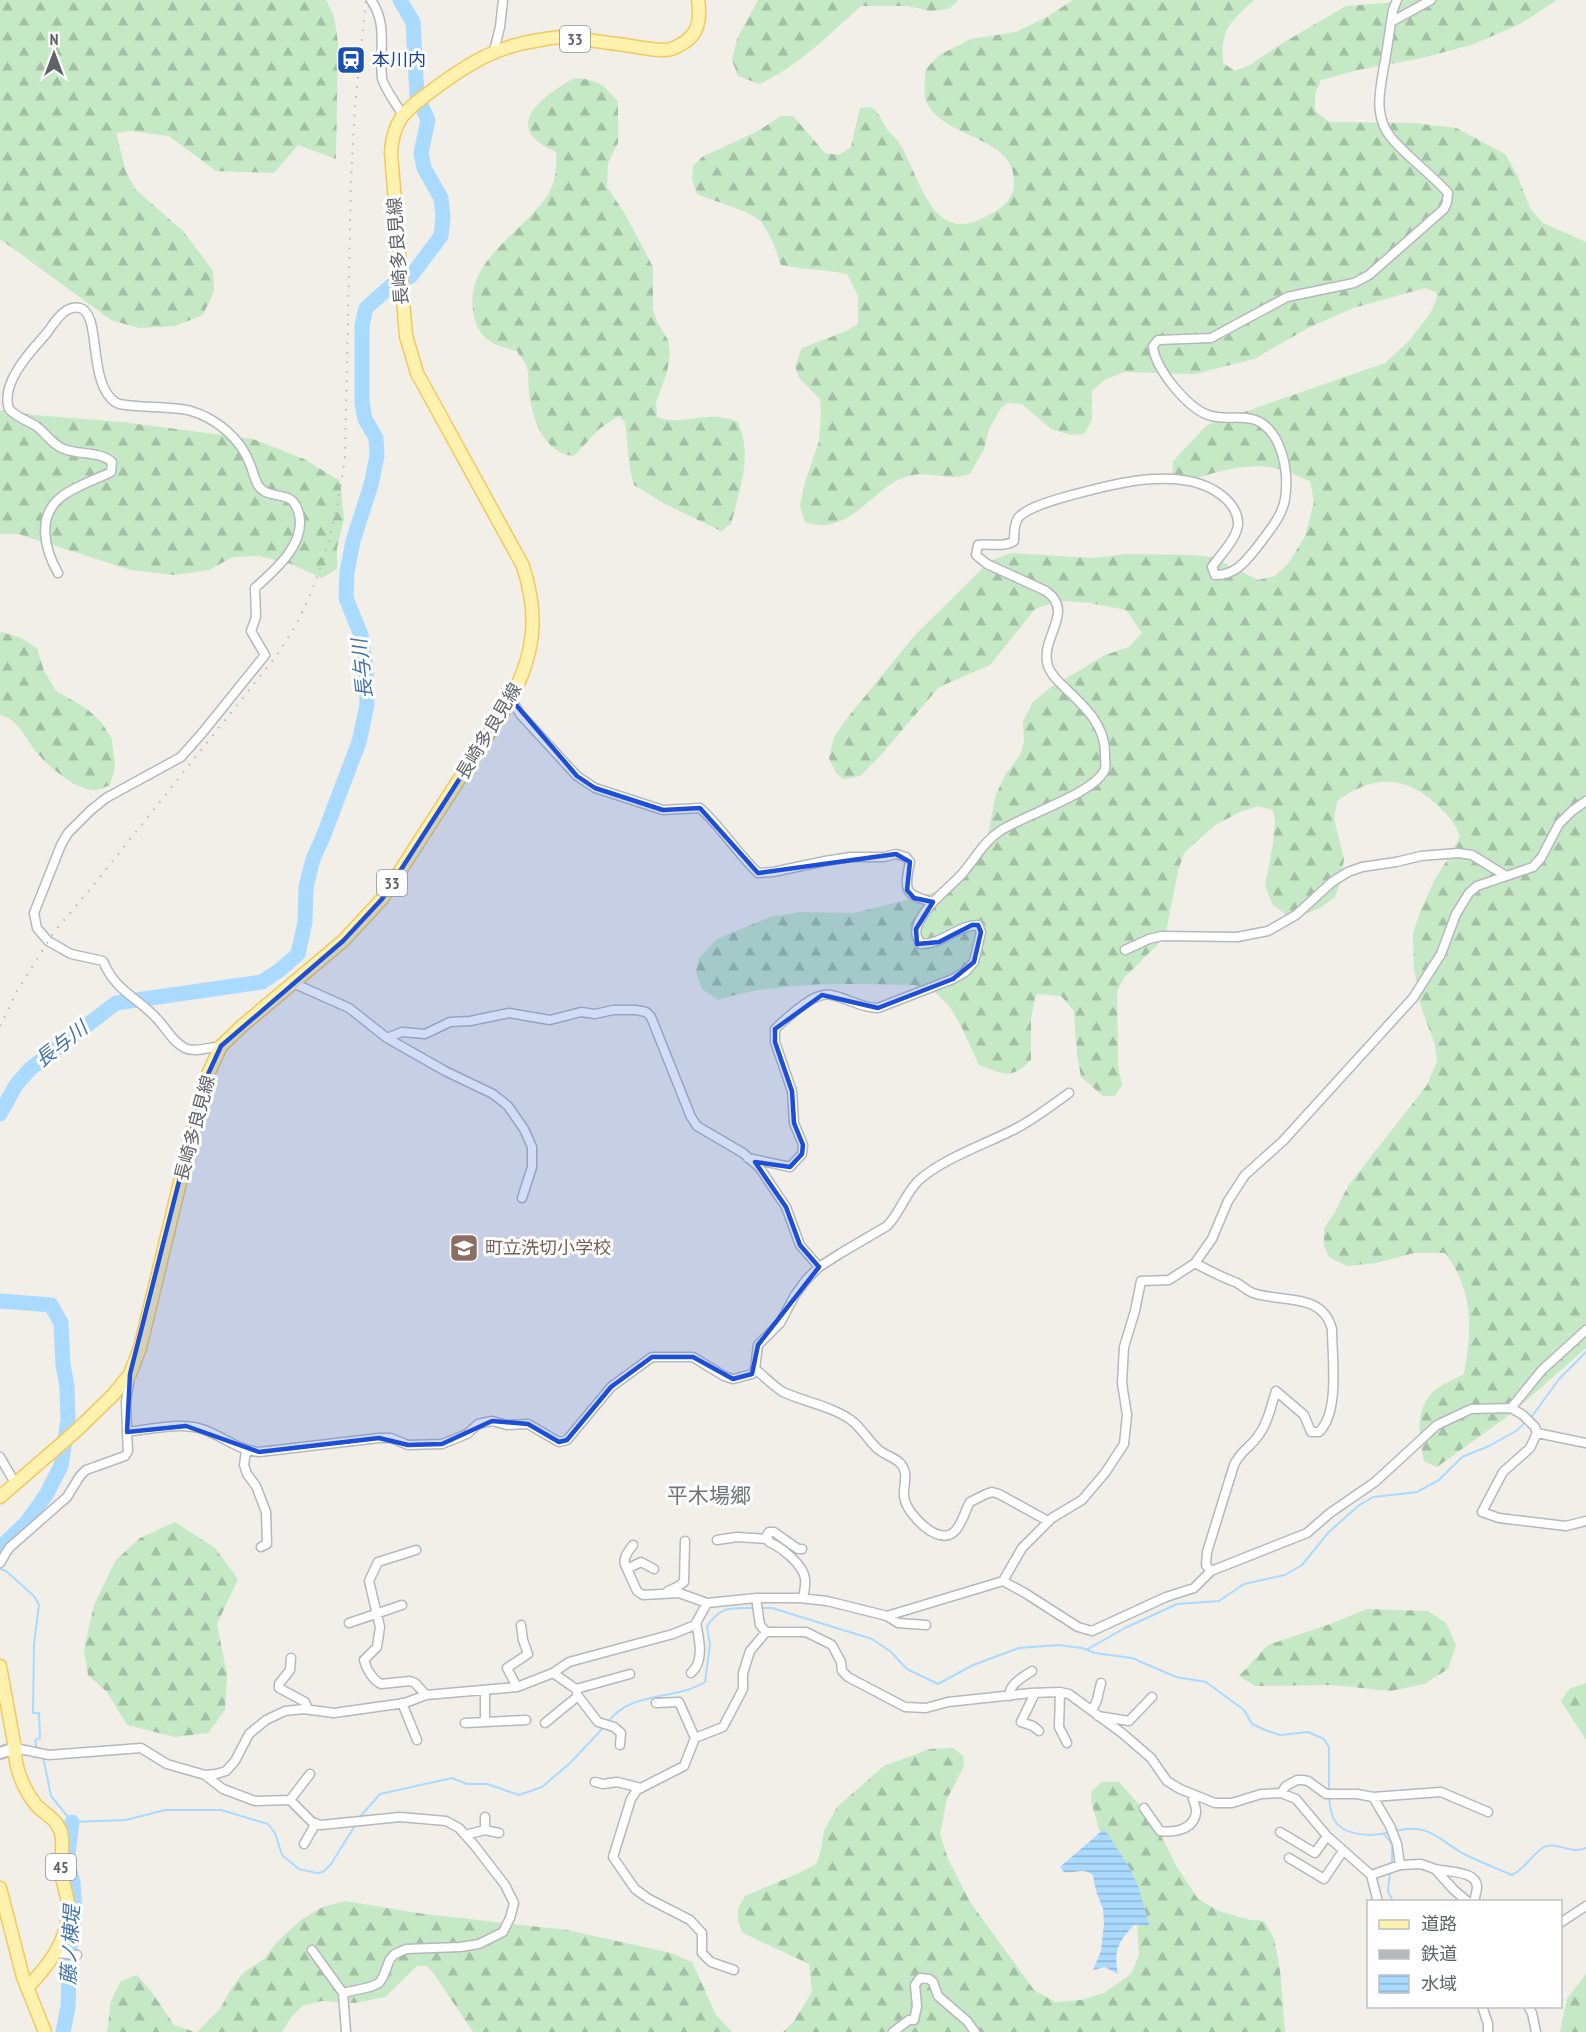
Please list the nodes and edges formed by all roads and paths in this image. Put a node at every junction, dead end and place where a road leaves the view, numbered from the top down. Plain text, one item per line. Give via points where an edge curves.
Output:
1 (371, 0) edge
2 (503, 0) edge
3 (698, 0) edge
4 (1397, 0) edge
5 (1431, 0) edge
6 (1391, 22) junction
7 (494, 51) junction
8 (407, 110) junction
9 (58, 573) dead end
10 (511, 699) junction
11 (1586, 801) edge
12 (1506, 876) junction
13 (933, 902) junction
14 (1125, 950) dead end
15 (293, 983) junction
16 (387, 1038) junction
17 (221, 1046) junction
18 (1069, 1093) dead end
19 (748, 1158) junction
20 (522, 1198) dead end
21 (1195, 1263) junction
22 (819, 1267) junction
23 (1586, 1330) edge
24 (755, 1369) junction
25 (130, 1374) junction
26 (1511, 1408) junction
27 (128, 1432) junction
28 (1537, 1434) junction
29 (1586, 1443) edge
30 (246, 1451) junction
31 (0, 1457) edge
32 (15, 1483) junction
33 (0, 1497) edge
34 (1048, 1521) junction
35 (1586, 1521) edge
36 (767, 1539) junction
37 (717, 1540) dead end
38 (685, 1541) dead end
39 (633, 1545) dead end
40 (261, 1547) dead end
41 (802, 1549) dead end
42 (416, 1550) dead end
43 (3, 1553) edge
44 (0, 1563) edge
45 (627, 1569) junction
46 (654, 1569) dead end
47 (1211, 1571) junction
48 (1003, 1581) junction
49 (663, 1594) junction
50 (803, 1598) junction
51 (756, 1600) junction
52 (707, 1603) junction
53 (402, 1605) dead end
54 (377, 1614) junction
55 (887, 1616) junction
56 (350, 1623) dead end
57 (696, 1623) junction
58 (521, 1625) dead end
59 (926, 1625) dead end
60 (766, 1632) junction
61 (291, 1658) dead end
62 (0, 1666) edge
63 (1032, 1671) dead end
64 (553, 1673) junction
65 (691, 1673) dead end
66 (630, 1674) dead end
67 (1101, 1683) dead end
68 (517, 1687) junction
69 (485, 1690) junction
70 (1060, 1692) junction
71 (577, 1693) junction
72 (1035, 1693) junction
73 (426, 1695) junction
74 (1009, 1696) junction
75 (1152, 1697) dead end
76 (402, 1703) junction
77 (656, 1703) dead end
78 (308, 1709) junction
79 (1095, 1713) junction
80 (526, 1720) dead end
81 (485, 1722) junction
82 (465, 1723) dead end
83 (545, 1723) dead end
84 (1039, 1731) dead end
85 (695, 1738) junction
86 (417, 1740) dead end
87 (1067, 1743) dead end
88 (620, 1745) dead end
89 (15, 1748) junction
90 (0, 1753) edge
91 (310, 1774) dead end
92 (205, 1775) junction
93 (595, 1782) dead end
94 (641, 1788) junction
95 (1281, 1793) junction
96 (1197, 1796) junction
97 (1373, 1797) junction
98 (290, 1800) junction
99 (1144, 1808) dead end
100 (1488, 1812) dead end
101 (485, 1816) dead end
102 (316, 1823) junction
103 (485, 1830) junction
104 (1280, 1832) dead end
105 (499, 1833) dead end
106 (465, 1835) junction
107 (1327, 1836) junction
108 (304, 1844) dead end
109 (1343, 1851) junction
110 (1289, 1858) dead end
111 (1400, 1865) junction
112 (1435, 1869) junction
113 (1371, 1875) junction
114 (0, 1888) edge
115 (1377, 1900) edge
116 (1466, 1900) edge
117 (1474, 1900) edge
118 (1586, 1906) edge
119 (1562, 1922) edge
120 (312, 1950) dead end
121 (57, 1953) junction
122 (77, 1956) dead end
123 (734, 1970) dead end
124 (27, 1988) junction
125 (343, 1993) junction
126 (1482, 2008) edge
127 (1529, 2008) edge
128 (45, 2032) edge
129 (346, 2032) edge
130 (893, 2032) edge
131 (975, 2032) edge
132 (1488, 2032) edge
133 (1536, 2032) edge

1 - 8 street via 382,22 382,81
2 - 7 street
3 - 7 main road, 33 via 698,29 685,42 668,50 562,37
4 - 6 street
5 - 6 street
6 - 13 street via 1379,90 1380,116 1393,140 1448,193 1444,209 1370,275 1354,283 1287,297 1211,338 1158,339 1153,346 1154,358 1191,405 1208,415 1257,421 1277,439 1284,465 1285,500 1275,524 1250,556 1227,576 1215,575 1212,567 1234,536 1237,514 1223,495 1184,480 1148,480 1053,501 1018,518 1012,543 978,545 976,555 987,564 1046,591 1059,603 1046,649 1047,664 1052,676 1098,723 1105,744 1105,769 1088,788 996,833
7 - 8 main road, 33 via 470,63
8 - 10 main road, 長崎多良見線 / 33 via 392,136 391,153 405,336 417,373 515,550 528,582 532,641
9 - 17 street via 46,548 45,528 50,512 68,492 111,472 112,462 105,456 56,445 38,427 9,409 4,385 15,365 59,318 69,309 80,308 89,315 93,328 102,388 115,403 170,406 207,418 239,442 259,488 289,499 296,506 301,523 296,543 255,588 256,617 251,631 265,655 181,757 106,798 68,833 34,913 37,928 48,941 71,954 103,962 108,974 184,1047 193,1050
10 - 13 street via 577,776 594,788 663,810 700,808 758,873 896,854 910,862 907,890 914,898
10 - 15 main road, 長崎多良見線 / 33 via 382,899 343,941
11 - 12 street via 1559,824 1533,867
12 - 14 street via 1472,855 1458,853 1362,867 1332,882 1296,915 1268,931 1237,937 1162,936
12 - 21 street via 1477,886 1469,893 1456,914 1441,954 1413,998 1283,1141 1245,1175
13 - 19 street via 916,929 916,937 921,944 932,944 978,925 981,932 974,962 953,979 878,1008 822,995 788,1017 776,1029 775,1042 792,1091 794,1123 803,1145 802,1154 790,1167
15 - 16 street via 349,1008
15 - 17 main road, 長崎多良見線 / 33
16 - 19 street via 402,1032 425,1034 450,1022 509,1013 550,1020 581,1012 646,1012 656,1027 697,1126
16 - 20 street via 493,1094 508,1106 532,1147 532,1167
17 - 25 main road, 長崎多良見線 / 33 via 204,1083 140,1348
18 - 22 street via 1015,1130 918,1181 887,1226
19 - 22 street via 776,1190 800,1245
21 - 34 street via 1169,1280 1141,1281 1124,1347 1124,1444 1082,1500
21 - 47 street via 1251,1292 1312,1304 1323,1311 1332,1329 1332,1408 1325,1426 1319,1432 1311,1432 1304,1415 1276,1391 1265,1424 1234,1466 1207,1552 1206,1565
22 - 24 street via 795,1294 780,1323 758,1345
23 - 26 street via 1542,1370
24 - 30 street via 752,1374 733,1379 693,1357 652,1357 611,1387 567,1440 559,1443 528,1424 492,1421 478,1424 467,1434 442,1444 408,1445 392,1438 379,1438
24 - 34 street via 782,1391 851,1420 879,1450 899,1462 906,1476 906,1506 935,1534 942,1536 959,1528 970,1502 992,1492
25 - 27 street via 126,1402
25 - 32 main road, 長崎多良見線 / 33 via 76,1431
26 - 28 street via 1523,1415
26 - 47 street via 1471,1409 1437,1425 1375,1482 1307,1533
27 - 30 street via 186,1426
27 - 43 street via 125,1456 86,1470 67,1497
28 - 29 street
28 - 35 street via 1530,1448 1503,1472 1482,1512 1499,1518 1566,1526
30 - 40 street via 244,1465 266,1512 267,1544
31 - 32 street
32 - 33 main road, 33
34 - 48 street via 1022,1548
36 - 37 street
36 - 41 street via 769,1532 774,1532
36 - 50 street via 782,1548 803,1572
38 - 49 street via 684,1582
39 - 45 street via 624,1560
42 - 54 street via 378,1562 369,1581
43 - 44 street
45 - 46 street via 641,1563
45 - 49 street via 637,1591 643,1595
47 - 48 street via 1194,1588 1092,1631 1078,1627
48 - 55 street
49 - 52 street via 679,1593
50 - 51 street
50 - 55 street
51 - 52 street
51 - 60 street via 760,1624
52 - 57 street
53 - 54 street
54 - 56 street
54 - 73 street via 380,1627 376,1647 364,1660 366,1667 381,1684 410,1681
55 - 59 street via 898,1623
57 - 64 street via 673,1634 568,1662
57 - 65 street via 700,1641 698,1663
58 - 68 street via 528,1654 507,1668
60 - 74 street via 806,1632 832,1645 848,1677 905,1707 926,1708
60 - 85 street via 750,1652 742,1673 743,1689 723,1727
61 - 78 street via 290,1670 279,1688 305,1702
62 - 89 main road, 45
63 - 74 street via 1017,1680
64 - 68 street
64 - 71 street
66 - 71 street
67 - 79 street
68 - 69 street
69 - 73 street
69 - 81 street
70 - 72 street
70 - 79 street
70 - 87 street via 1059,1727
71 - 83 street
71 - 88 street via 600,1723 621,1733
72 - 74 street
72 - 84 street via 1021,1722
73 - 76 street
75 - 79 street via 1129,1721
76 - 78 street via 334,1713
76 - 86 street
77 - 85 street via 679,1702
78 - 92 street via 285,1711 266,1720 249,1734 226,1771
79 - 96 street via 1151,1758 1167,1781
80 - 81 street
81 - 82 street
85 - 94 street via 684,1766
89 - 90 street
89 - 92 street via 49,1755 141,1748 167,1764
89 - 121 main road, 45 via 14,1761 31,1798 52,1818 61,1836 61,1872 68,1909
91 - 98 street
92 - 98 street via 223,1789 255,1801
93 - 94 street
94 - 123 street via 631,1799 613,1857 635,1889 690,1920 702,1933 702,1953 711,1962
95 - 96 street via 1261,1794 1232,1803 1215,1803
95 - 97 street via 1286,1786 1302,1780 1329,1794
95 - 107 street via 1296,1799
96 - 99 street via 1195,1816 1181,1831 1173,1833 1160,1831
97 - 100 street via 1441,1792
97 - 111 street via 1395,1839
98 - 102 street
101 - 103 street
102 - 106 street via 400,1818 446,1821
102 - 108 street
103 - 105 street
103 - 106 street
104 - 107 street via 1315,1853
106 - 125 street via 505,1885 514,1904 503,1932 478,1944 406,1949 390,1959 378,1983
107 - 109 street
109 - 110 street via 1324,1880
109 - 113 street
111 - 112 street via 1421,1864
111 - 113 street
112 - 116 street
112 - 117 street via 1469,1875 1478,1886
113 - 115 street
114 - 124 main road
118 - 119 street
120 - 125 street
121 - 122 street
121 - 124 main road, 45
124 - 128 main road
125 - 129 street
126 - 132 street
127 - 133 street
130 - 131 street via 914,2020 915,1985 920,1978 933,1982 938,1996

